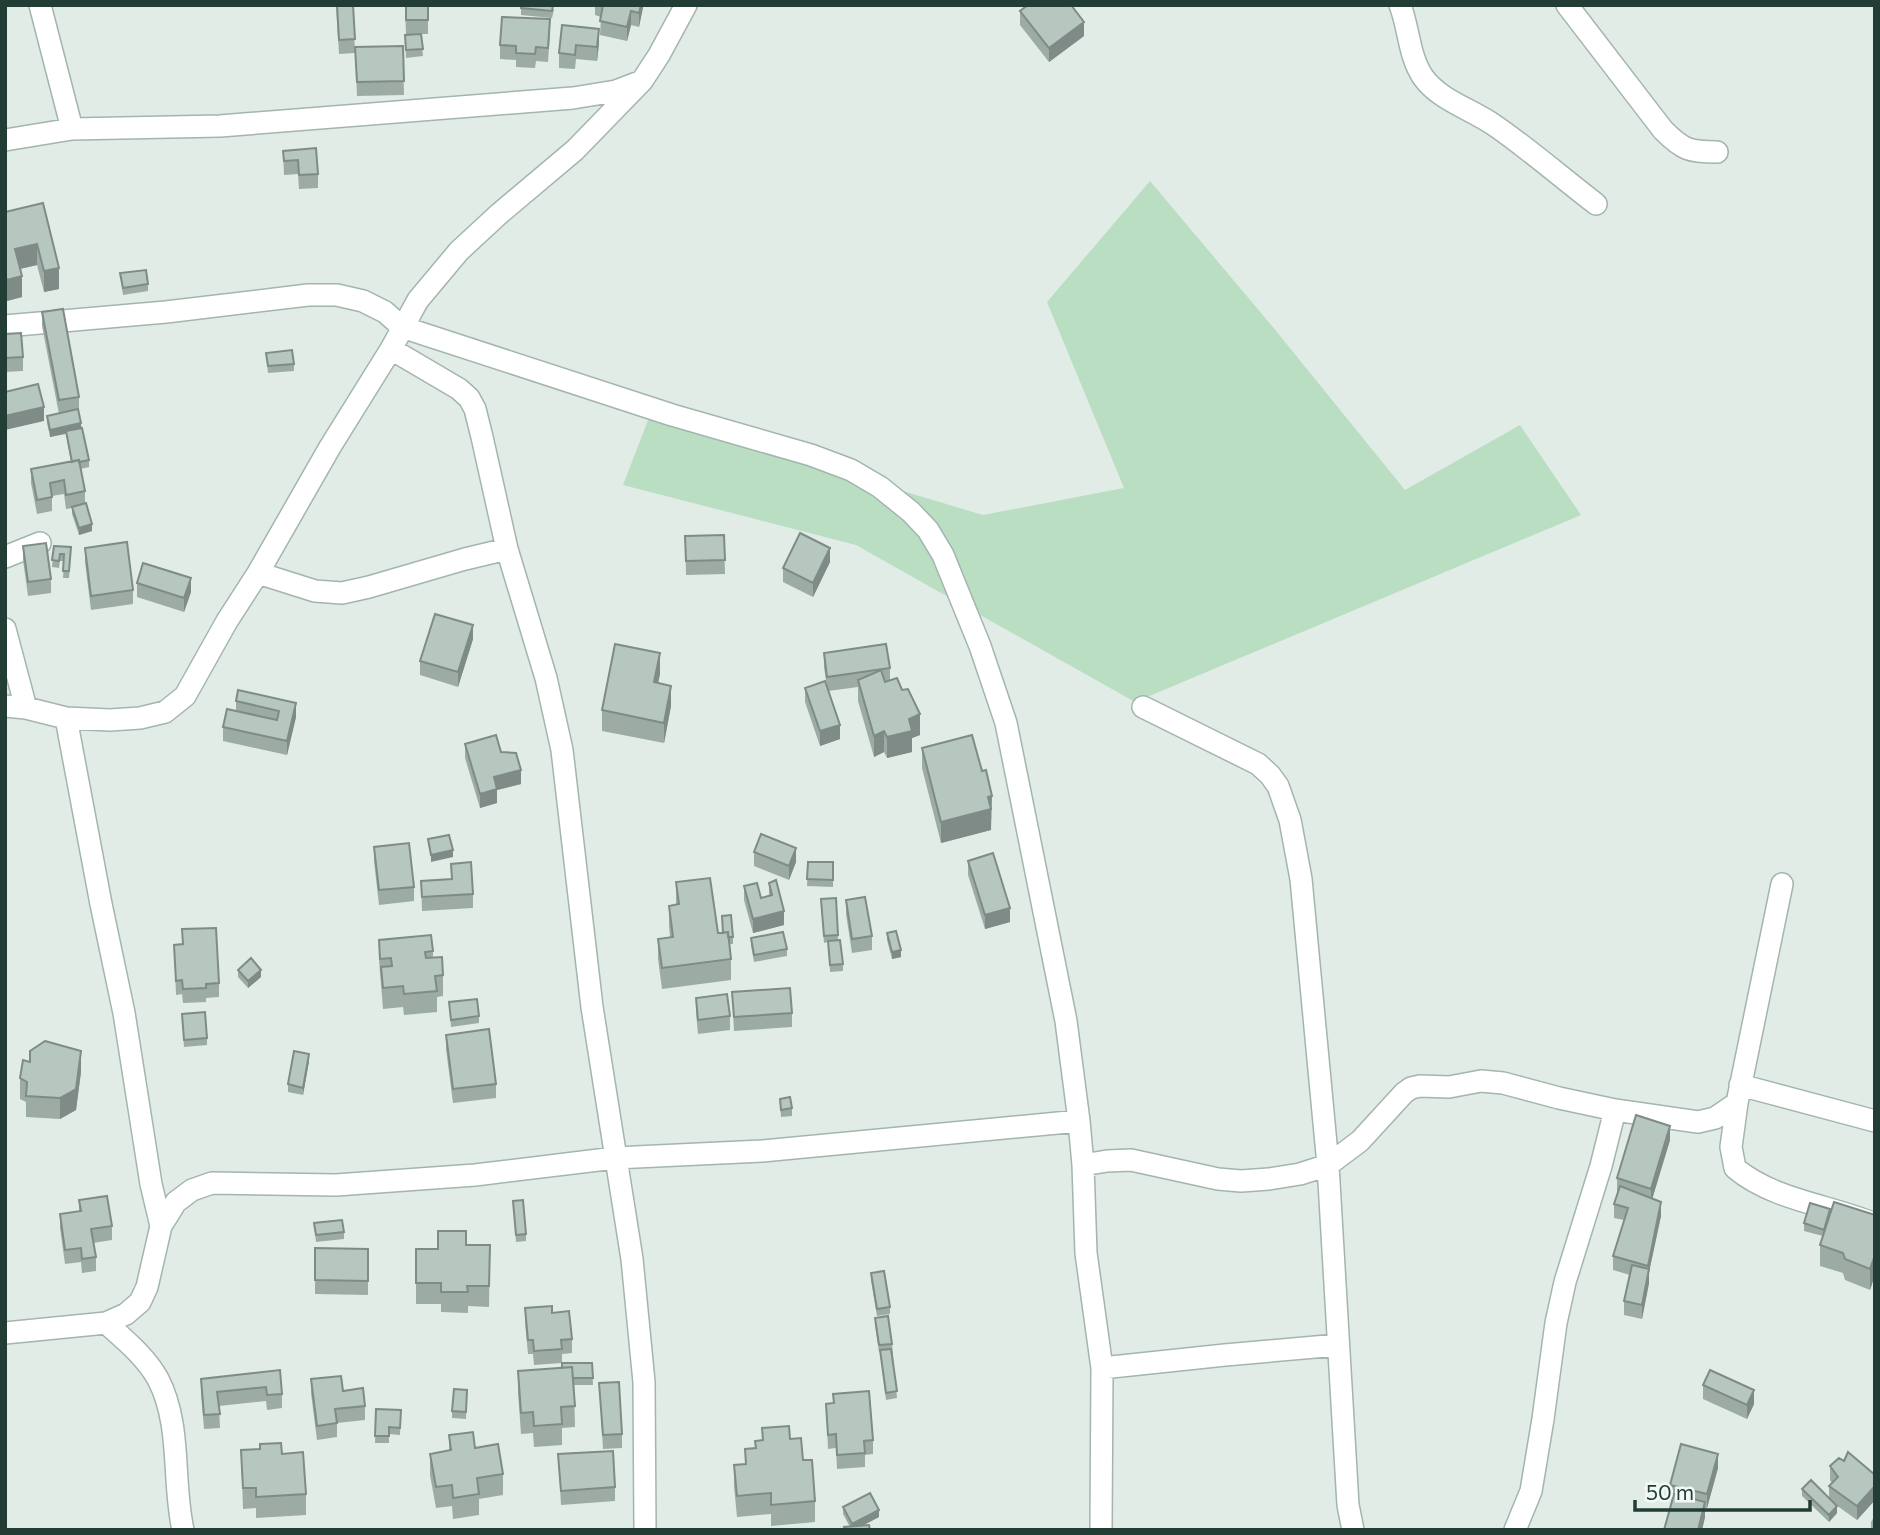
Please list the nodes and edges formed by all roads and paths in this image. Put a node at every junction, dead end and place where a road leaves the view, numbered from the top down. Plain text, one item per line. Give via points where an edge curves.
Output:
1 (40, 5) edge
2 (687, 5) edge
3 (1400, 5) edge
4 (1567, 5) edge
5 (642, 81) junction
6 (72, 129) junction
7 (5, 140) edge
8 (1717, 152) dead end
9 (1596, 204) dead end
10 (5, 326) edge
11 (402, 327) junction
12 (391, 349) junction
13 (40, 543) edge
14 (507, 549) junction
15 (5, 557) edge
16 (258, 573) junction
17 (5, 629) edge
18 (15, 707) edge
19 (1143, 707) dead end
20 (66, 718) junction
21 (1782, 884) dead end
22 (1739, 1094) junction
23 (1615, 1110) junction
24 (1079, 1121) junction
25 (1875, 1121) edge
26 (615, 1158) junction
27 (1083, 1165) junction
28 (1328, 1166) junction
29 (1875, 1224) edge
30 (161, 1226) junction
31 (106, 1323) junction
32 (5, 1333) edge
33 (1338, 1345) junction
34 (1102, 1368) junction
35 (183, 1530) edge
36 (645, 1530) edge
37 (1101, 1530) edge
38 (1353, 1530) edge
39 (1515, 1530) edge

1 - 6 street
2 - 5 street
3 - 9 street via 1422,76 1437,92 1496,127
4 - 8 street via 1679,146
5 - 6 street via 616,91 560,99 220,126
5 - 11 street via 575,150 459,251
6 - 7 street
10 - 11 street via 337,295 363,301
11 - 12 street
11 - 24 street via 851,470 880,487 928,530 959,593 1006,723 1066,1021
12 - 14 street via 469,398
12 - 16 street
13 - 15 street
14 - 16 street via 342,593 315,591
14 - 26 street via 543,667 562,750
16 - 20 street via 185,696 165,712 110,720
17 - 18 street
18 - 20 street
19 - 28 street via 1258,764 1278,786 1301,879
20 - 30 street
21 - 22 street
22 - 23 street via 1715,1118 1698,1122
22 - 25 street
22 - 29 street via 1731,1147 1735,1168 1769,1190
23 - 28 street via 1503,1083 1420,1086 1404,1093 1360,1141
23 - 39 street via 1565,1282 1531,1491
24 - 26 street via 762,1151
24 - 27 street
26 - 30 street via 336,1185 212,1183 176,1202
26 - 36 street via 632,1259 644,1381
27 - 28 street via 1131,1160 1241,1181
27 - 34 street via 1086,1253
28 - 33 street
30 - 31 street via 140,1302
31 - 32 street
31 - 35 street via 158,1379 170,1409
33 - 34 street
33 - 38 street
34 - 37 street

